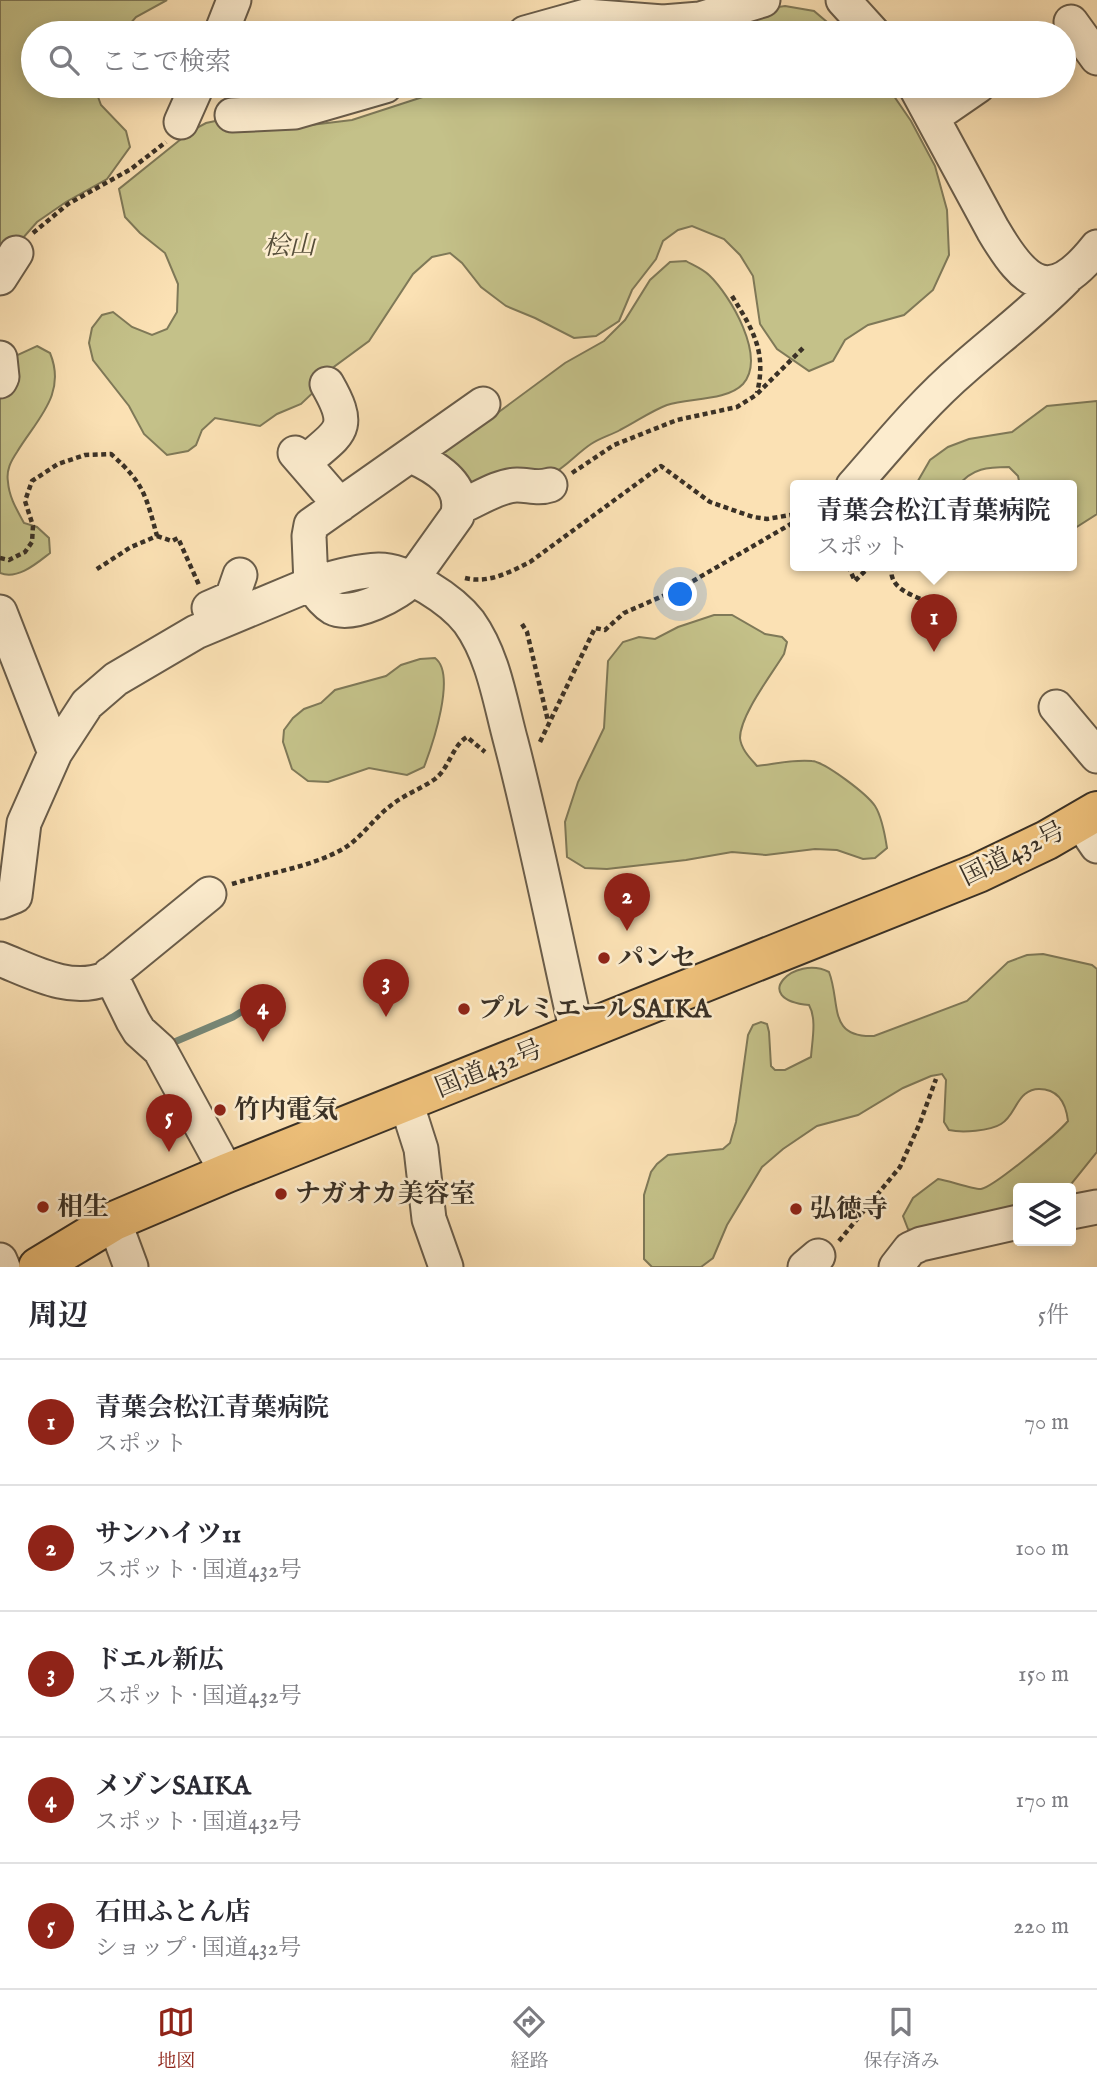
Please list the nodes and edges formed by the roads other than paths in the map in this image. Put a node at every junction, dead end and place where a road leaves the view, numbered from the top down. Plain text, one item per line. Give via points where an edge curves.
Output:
1 (234, 0) edge
2 (763, 0) edge
3 (843, 0) edge
4 (226, 21) edge
5 (568, 21) edge
6 (650, 21) edge
7 (675, 21) edge
8 (862, 21) edge
9 (1076, 29) edge
10 (1097, 58) edge
11 (192, 98) edge
12 (343, 98) edge
13 (922, 98) edge
14 (961, 98) edge
15 (232, 115) dead end
16 (933, 117) junction
17 (181, 122) road end
18 (1095, 253) edge
19 (1066, 278) junction
20 (0, 358) edge
21 (0, 381) edge
22 (327, 384) dead end
23 (483, 404) dead end
24 (411, 456) junction
25 (858, 480) edge
26 (550, 485) road end
27 (340, 505) junction
28 (460, 507) junction
29 (419, 571) junction
30 (240, 575) dead end
31 (311, 584) junction
32 (209, 608) road end
33 (0, 612) edge
34 (1056, 706) dead end
35 (55, 753) junction
36 (1097, 755) edge
37 (1091, 826) edge
38 (209, 894) road end
39 (0, 902) edge
40 (0, 959) edge
41 (110, 974) junction
42 (577, 1033) junction
43 (406, 1102) junction
44 (227, 1173) junction
45 (1097, 1206) edge
46 (1076, 1211) edge
47 (114, 1221) junction
48 (1013, 1223) edge
49 (0, 1261) edge
50 (3, 1267) edge
51 (38, 1267) edge
52 (131, 1267) edge
53 (446, 1267) edge
54 (896, 1267) edge

1 - 4 street
2 - 7 street via 700,19
3 - 8 street
5 - 6 street via 586,16
9 - 10 street
11 - 17 street
12 - 15 street via 295,112
13 - 16 street
14 - 16 street
16 - 19 street via 1014,264 1031,279 1046,283
18 - 19 street
19 - 25 street via 911,418
20 - 21 street
22 - 27 street via 339,405 339,433 299,458
23 - 24 street
24 - 27 street
24 - 28 street via 442,473 453,485
26 - 28 street via 508,486
27 - 31 street via 312,525
28 - 29 street
29 - 31 street via 407,586 350,610 335,610
29 - 42 street via 468,622 489,658
30 - 32 street via 232,598
31 - 35 street via 196,632 116,679 87,704
33 - 35 street
34 - 36 street
35 - 39 street via 24,823 15,896
37 - 42 highway, 国道432号
38 - 41 street
40 - 41 street via 78,985
41 - 44 street via 139,1031 160,1050
42 - 43 highway, 国道432号
43 - 44 highway, 国道432号
43 - 53 street via 421,1149 429,1219
44 - 47 highway, 国道432号
45 - 46 street
47 - 51 highway, 国道432号
47 - 52 street
48 - 54 street via 920,1244
49 - 50 street

